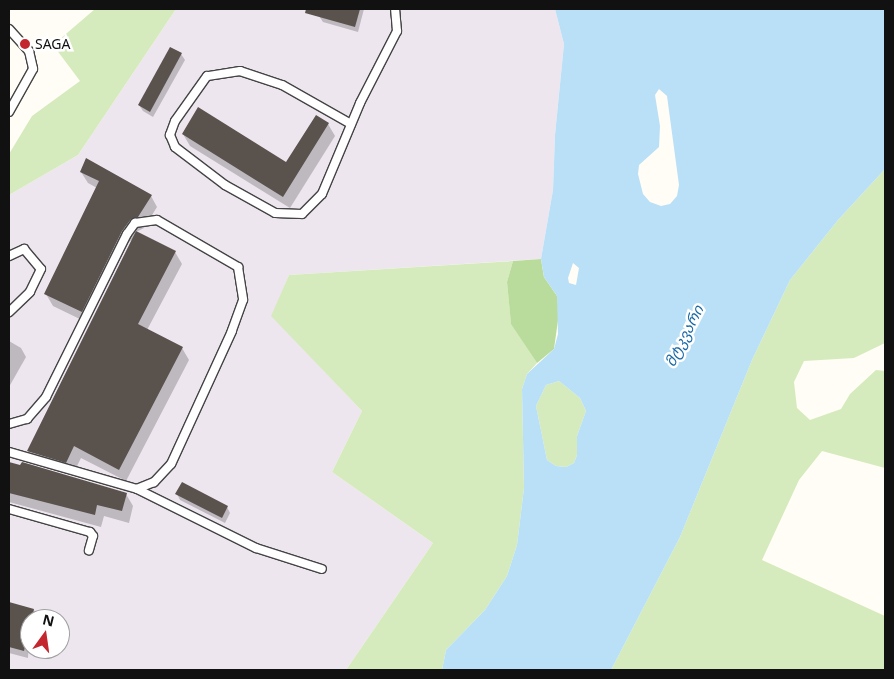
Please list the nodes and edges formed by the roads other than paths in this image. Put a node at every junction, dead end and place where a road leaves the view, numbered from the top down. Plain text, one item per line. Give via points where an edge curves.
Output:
1 (395, 9) edge
2 (9, 29) edge
3 (9, 112) edge
4 (351, 124) junction
5 (9, 256) edge
6 (9, 312) edge
7 (9, 424) edge
8 (9, 452) edge
9 (137, 488) junction
10 (9, 510) edge
11 (89, 550) dead end
12 (322, 569) dead end

1 - 4 lane via 397,31
2 - 3 lane via 29,51 33,69
4 - 4 lane via 282,85 240,71 207,76 174,121 170,135 175,148 225,186 275,214 302,214 322,194
5 - 6 lane via 24,249 41,269 30,292
7 - 9 lane via 26,419 46,397 135,223 157,220 238,268 242,300 232,331 171,464 154,482
8 - 9 lane
9 - 12 lane via 256,548
10 - 11 lane via 90,532 93,536

